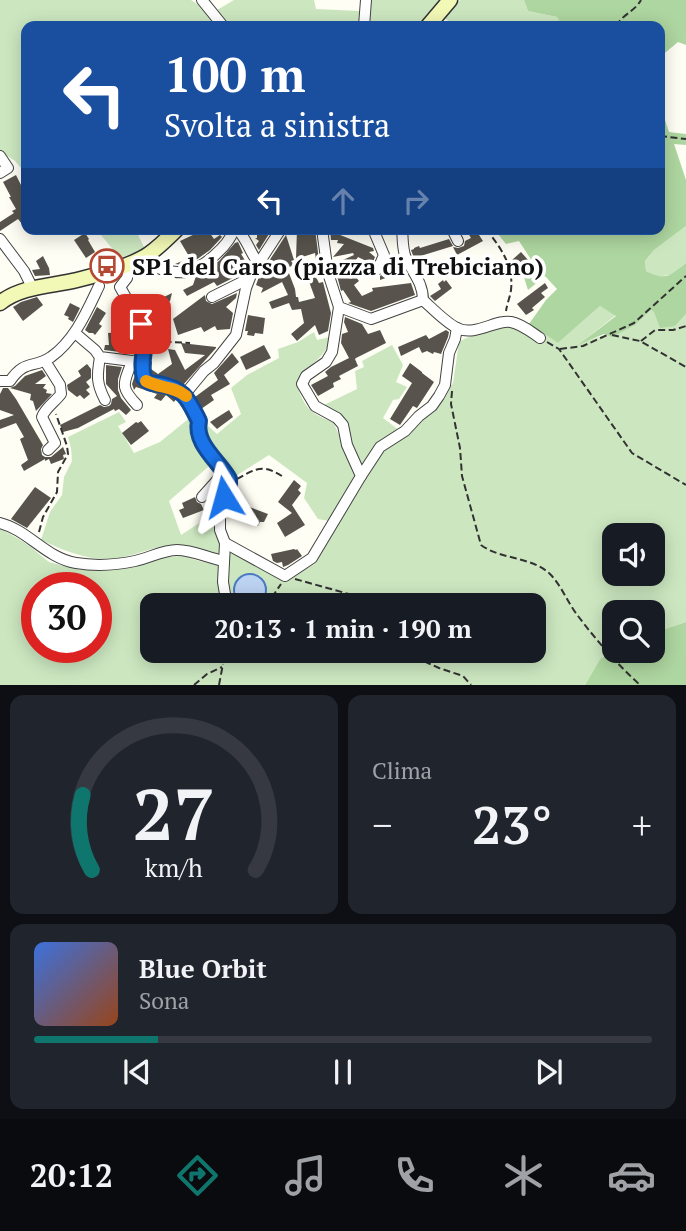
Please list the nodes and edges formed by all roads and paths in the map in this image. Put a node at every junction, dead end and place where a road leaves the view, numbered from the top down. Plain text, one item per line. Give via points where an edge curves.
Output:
1 (202, 0) edge
2 (366, 0) edge
3 (450, 0) edge
4 (641, 0) edge
5 (219, 21) edge
6 (364, 21) edge
7 (432, 21) edge
8 (620, 21) edge
9 (665, 136) edge
10 (686, 139) edge
11 (0, 156) edge
12 (0, 173) edge
13 (170, 235) edge
14 (233, 235) edge
15 (241, 235) edge
16 (277, 235) edge
17 (323, 235) edge
18 (376, 235) edge
19 (402, 235) edge
20 (455, 235) edge
21 (491, 235) edge
22 (0, 239) edge
23 (458, 241) dead end
24 (147, 256) junction
25 (130, 263) junction
26 (258, 264) junction
27 (378, 269) dead end
28 (251, 275) junction
29 (686, 276) edge
30 (95, 281) junction
31 (120, 287) junction
32 (26, 291) junction
33 (0, 292) edge
34 (212, 297) dead end
35 (423, 299) junction
36 (0, 303) edge
37 (339, 307) junction
38 (508, 321) junction
39 (686, 326) edge
40 (457, 328) junction
41 (75, 333) junction
42 (611, 335) junction
43 (540, 338) joint
44 (146, 340) junction
45 (640, 341) junction
46 (190, 343) dead end
47 (559, 349) junction
48 (100, 357) junction
49 (137, 360) junction
50 (45, 361) junction
51 (686, 367) edge
52 (0, 381) edge
53 (453, 383) dead end
54 (185, 394) junction
55 (105, 400) dead end
56 (52, 405) junction
57 (137, 405) dead end
58 (48, 450) dead end
59 (361, 475) junction
60 (228, 476) junction
61 (285, 478) dead end
62 (686, 485) edge
63 (202, 497) dead end
64 (0, 523) edge
65 (34, 542) junction
66 (225, 543) junction
67 (224, 561) junction
68 (285, 576) junction
69 (225, 593) edge
70 (275, 593) edge
71 (345, 593) edge
72 (224, 663) edge
73 (428, 663) edge
74 (222, 667) junction
75 (194, 685) edge
76 (219, 685) edge
77 (471, 685) edge
78 (640, 685) edge

1 - 5 street
2 - 6 street
3 - 7 main road
4 - 8 path
9 - 10 path
11 - 12 street via 8,168
13 - 24 main road
14 - 24 street via 221,250 186,272 157,267
15 - 26 street
16 - 26 street
17 - 37 street
18 - 27 street via 384,255
19 - 35 street via 404,253 419,279
20 - 23 street
21 - 38 path via 510,270
22 - 32 street via 24,271
24 - 25 main road
25 - 30 main road
25 - 31 street
26 - 28 street
28 - 34 street
28 - 54 street via 236,335
29 - 42 path via 634,323
30 - 31 street via 111,290
30 - 32 main road
30 - 41 street
31 - 44 street
32 - 33 street
32 - 36 main road
35 - 37 street via 371,318
35 - 40 street
37 - 59 street via 332,352 302,384 315,407 343,425
38 - 40 street via 476,330
38 - 43 street
39 - 45 path via 655,330
40 - 59 street via 439,396 405,431 380,447
41 - 48 street
41 - 50 street
42 - 45 path
42 - 47 path
43 - 47 path
44 - 46 path
44 - 49 street
45 - 51 path
47 - 62 path via 632,453
48 - 49 street
48 - 55 street via 98,387
49 - 54 street via 147,382
49 - 57 street via 124,387
50 - 52 street via 18,370 10,381
50 - 56 street via 60,385 61,394
53 - 78 path via 451,404 462,476 481,545 549,573 613,660
54 - 60 street via 199,421 202,441
56 - 58 street via 42,417 55,443
56 - 65 path via 68,454
59 - 68 street via 312,558
60 - 61 path via 236,479 259,468
60 - 63 street via 219,478
60 - 66 street via 220,519
64 - 65 street
65 - 67 street via 74,563 134,561 174,549
66 - 67 street
66 - 68 street
67 - 69 street
68 - 70 path
68 - 71 path
72 - 74 path
73 - 77 path via 463,676
74 - 75 path
74 - 76 path

